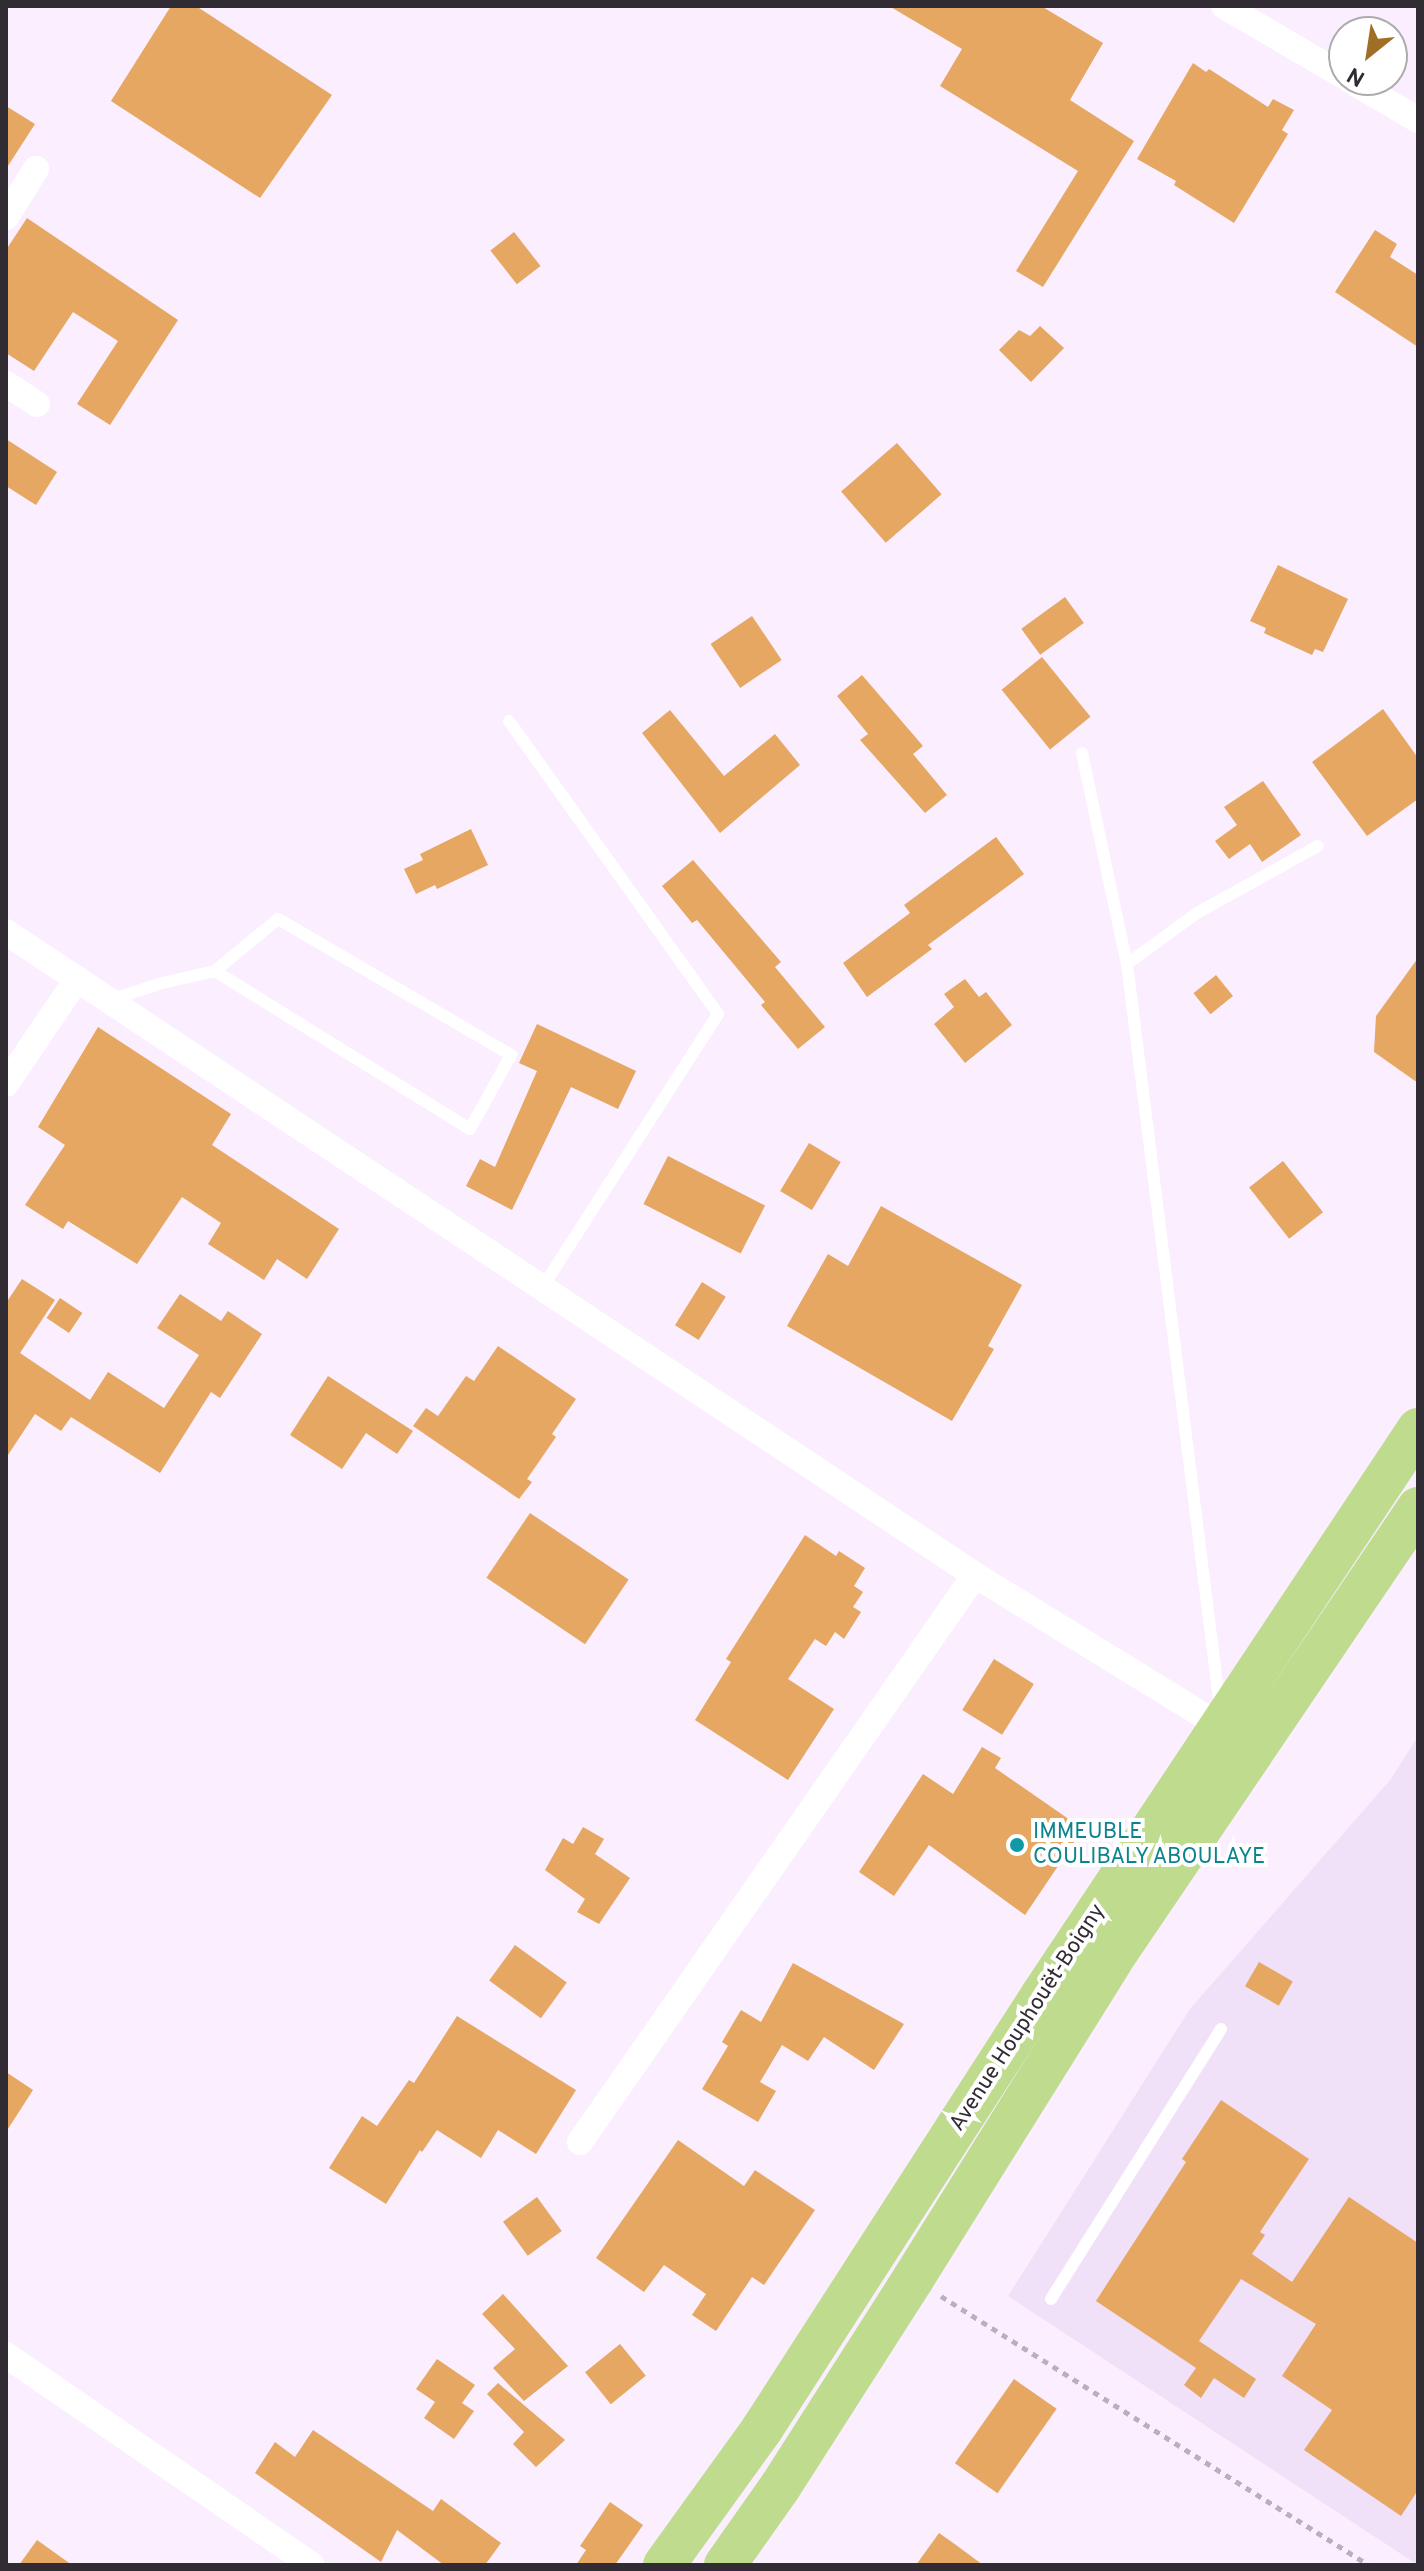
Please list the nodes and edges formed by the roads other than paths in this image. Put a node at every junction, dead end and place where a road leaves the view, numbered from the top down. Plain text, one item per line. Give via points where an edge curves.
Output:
1 (1224, 6) edge
2 (1328, 67) edge
3 (1377, 96) edge
4 (1418, 120) edge
5 (36, 169) dead end
6 (6, 217) edge
7 (6, 384) edge
8 (37, 404) dead end
9 (509, 721) dead end
10 (1082, 753) dead end
11 (1318, 846) dead end
12 (6, 932) edge
13 (1127, 964) junction
14 (215, 971) junction
15 (77, 979) junction
16 (109, 1000) junction
17 (6, 1084) edge
18 (542, 1288) junction
19 (1418, 1429) edge
20 (1418, 1508) edge
21 (975, 1575) junction
22 (1222, 1727) junction
23 (1221, 2029) dead end
24 (580, 2142) dead end
25 (1051, 2299) dead end
26 (6, 2355) edge
27 (312, 2565) edge
28 (664, 2565) edge
29 (725, 2565) edge

1 - 2 street
3 - 4 street
5 - 6 street
7 - 8 street
9 - 18 lane via 718,1014
10 - 13 lane
11 - 13 lane via 1197,913
12 - 15 street
13 - 22 lane
14 - 14 lane via 278,919 511,1055 470,1129
14 - 16 lane
15 - 16 street
15 - 17 street
16 - 18 street
18 - 21 street
19 - 22 highway, Avenue Houphouët-Boigny
20 - 29 highway, Avenue Houphouët-Boigny via 1112,1960 780,2487
21 - 22 street
21 - 24 street
22 - 28 highway, Avenue Houphouët-Boigny via 762,2429
23 - 25 lane
26 - 27 street

